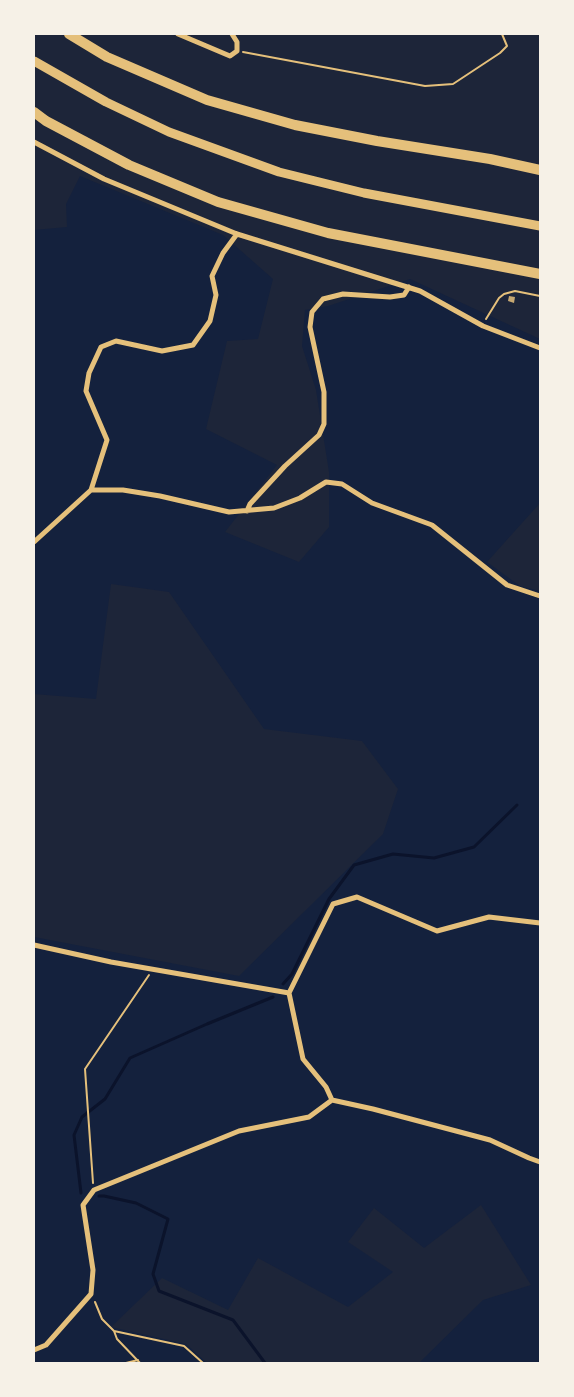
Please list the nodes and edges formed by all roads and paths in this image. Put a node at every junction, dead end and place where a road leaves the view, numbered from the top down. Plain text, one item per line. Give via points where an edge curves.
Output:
1 (69, 34) edge
2 (178, 34) edge
3 (232, 34) edge
4 (502, 34) edge
5 (237, 51) junction
6 (34, 61) edge
7 (34, 112) edge
8 (34, 142) edge
9 (540, 170) edge
10 (540, 226) edge
11 (237, 234) junction
12 (540, 274) edge
13 (409, 287) junction
14 (540, 296) edge
15 (482, 326) junction
16 (540, 348) edge
17 (90, 490) junction
18 (247, 511) junction
19 (34, 542) edge
20 (540, 596) edge
21 (540, 923) edge
22 (34, 945) edge
23 (153, 969) junction
24 (289, 993) junction
25 (332, 1100) junction
26 (540, 1162) edge
27 (94, 1190) junction
28 (91, 1294) junction
29 (114, 1331) junction
30 (34, 1350) edge
31 (138, 1360) junction
32 (126, 1363) edge
33 (140, 1363) edge
34 (203, 1363) edge

1 - 9 highway via 107,57 207,100 295,125
2 - 5 street via 230,56
3 - 5 street via 237,42
4 - 5 path via 507,46 500,53 453,84 425,86
6 - 10 highway via 106,102 169,132 279,172 364,193
7 - 12 highway via 129,165 218,202 328,233
8 - 11 street via 104,179
11 - 13 street
11 - 17 street via 212,276 216,295 210,321 193,345 162,351 116,341 101,347 89,373 86,391 107,440
13 - 15 street
13 - 18 street via 404,295 390,297 343,294 323,299 312,312 310,328 324,392 324,424 319,435 285,466
14 - 15 path via 515,291 504,294
15 - 16 street
17 - 18 street via 123,490 229,512
17 - 19 street
18 - 20 street via 274,508 300,498 326,482 342,484 372,503 432,525 507,585
21 - 24 street via 489,917 437,931 357,897 333,904
22 - 23 street
23 - 24 street
23 - 27 path via 84,1068
24 - 25 street via 303,1059 326,1087
25 - 26 street via 490,1140
25 - 27 street via 309,1117 239,1132
27 - 28 street via 83,1205 93,1270
28 - 29 path via 102,1319
28 - 30 street via 46,1345
29 - 31 path via 117,1339
29 - 34 path via 184,1346
31 - 32 path
31 - 33 path

